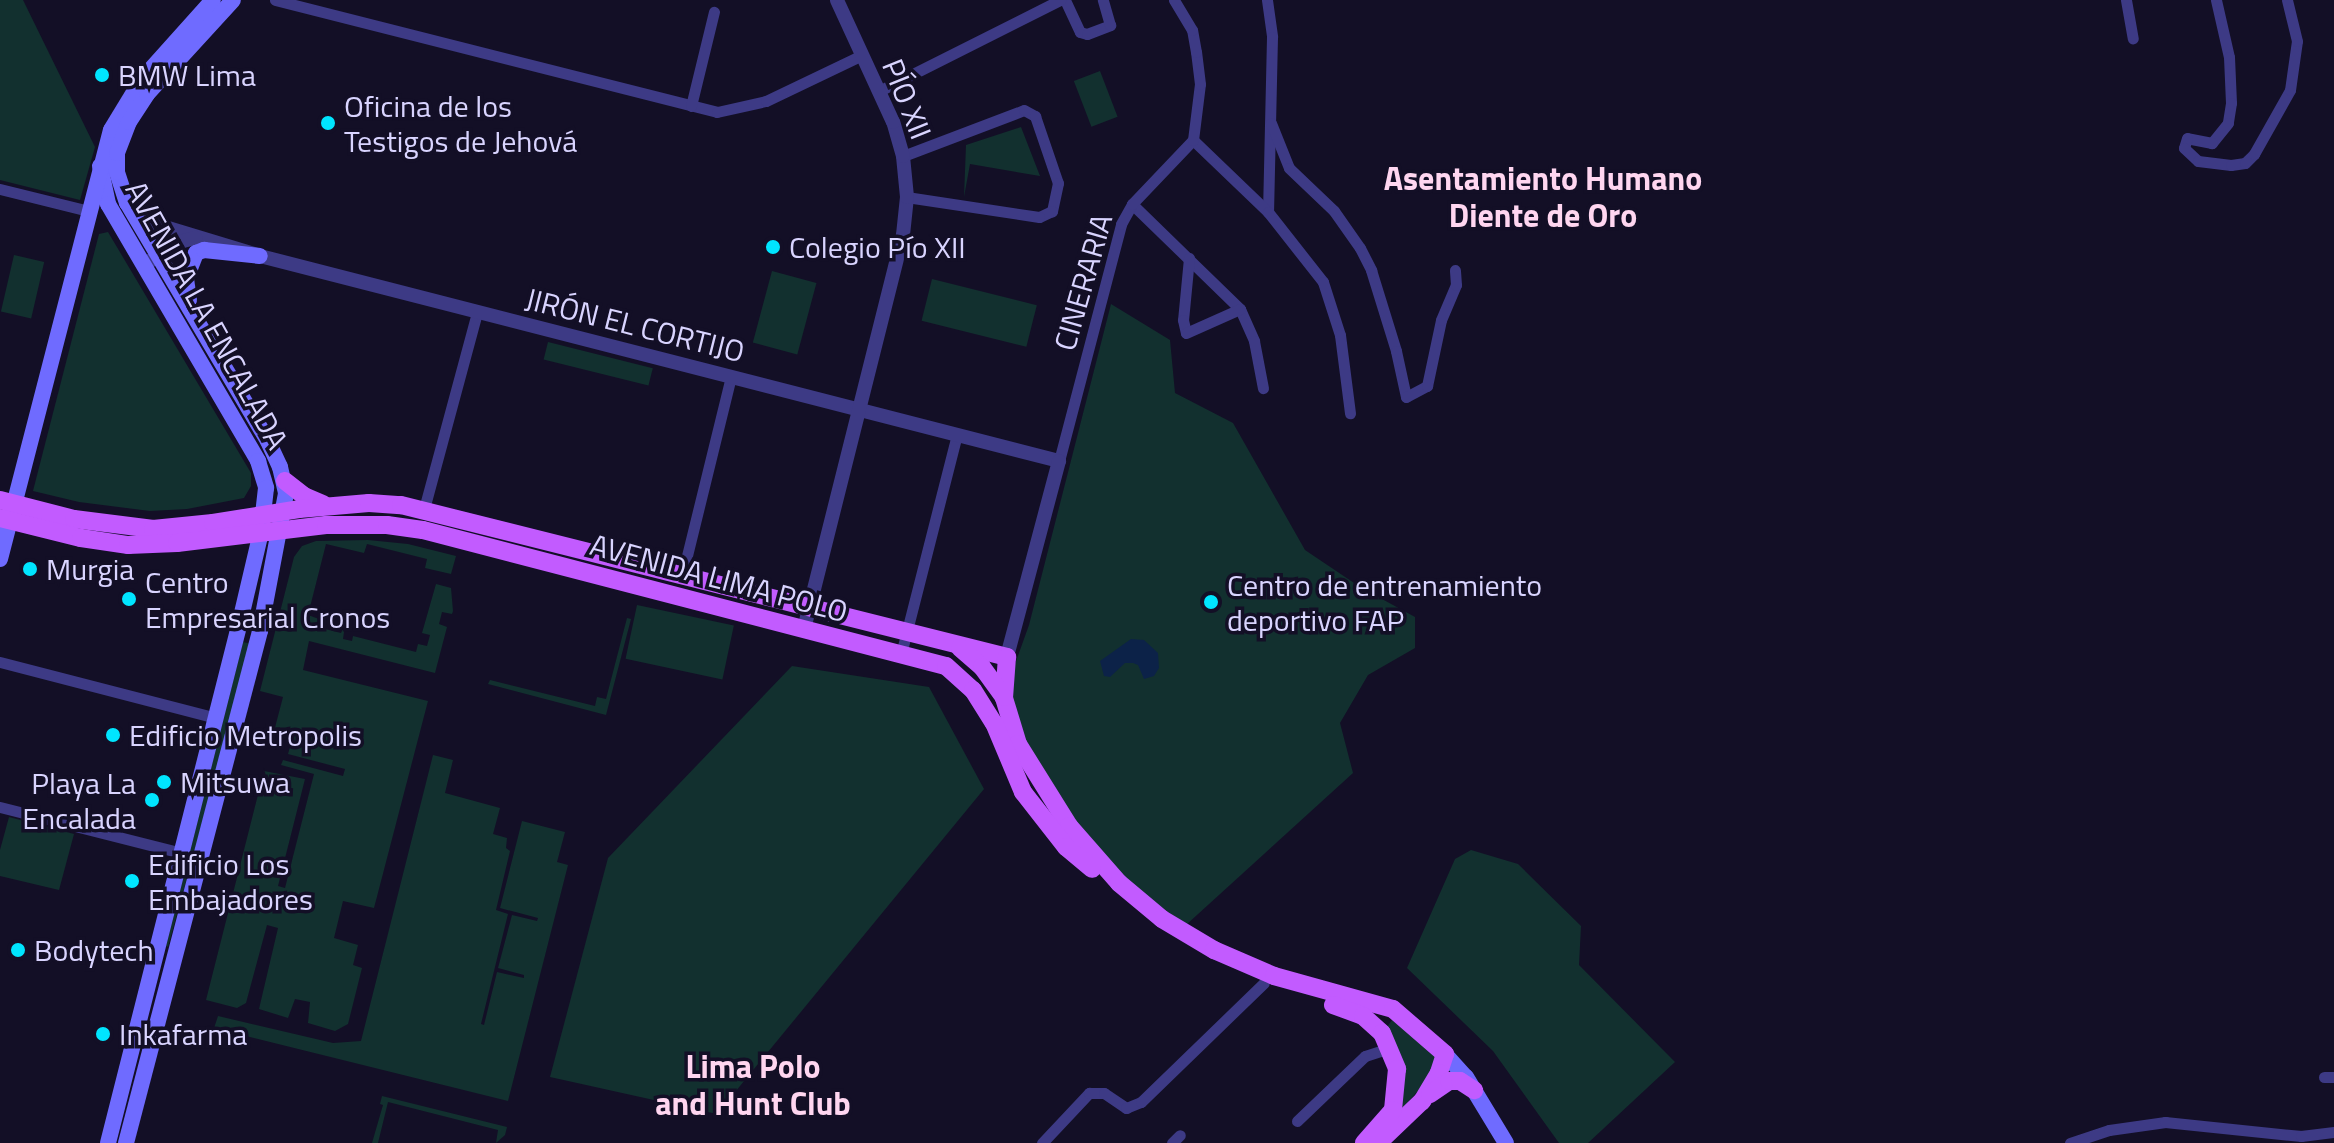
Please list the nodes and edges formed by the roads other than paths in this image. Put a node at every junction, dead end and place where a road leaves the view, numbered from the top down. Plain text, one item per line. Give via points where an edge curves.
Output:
1 (213, 0) edge
2 (233, 0) edge
3 (275, 0) edge
4 (837, 0) edge
5 (1063, 0) edge
6 (1103, 0) edge
7 (1174, 0) edge
8 (1267, 0) edge
9 (2126, 0) edge
10 (2216, 0) edge
11 (2287, 0) edge
12 (1042, 4) edge
13 (714, 12) dead end
14 (2133, 38) dead end
15 (862, 55) junction
16 (879, 91) junction
17 (691, 106) junction
18 (1271, 123) junction
19 (1193, 140) junction
20 (903, 156) junction
21 (100, 166) junction
22 (0, 189) edge
23 (907, 197) junction
24 (1132, 204) junction
25 (119, 206) junction
26 (89, 211) junction
27 (1268, 212) junction
28 (199, 237) junction
29 (260, 256) junction
30 (1189, 258) junction
31 (151, 261) junction
32 (1455, 270) dead end
33 (1240, 309) junction
34 (477, 312) junction
35 (195, 316) junction
36 (731, 377) junction
37 (1263, 388) dead end
38 (860, 409) junction
39 (1350, 413) dead end
40 (957, 435) junction
41 (1059, 461) junction
42 (285, 481) junction
43 (330, 506) junction
44 (424, 509) junction
45 (6, 510) edge
46 (283, 520) junction
47 (263, 523) junction
48 (0, 559) edge
49 (623, 560) junction
50 (682, 576) junction
51 (618, 581) junction
52 (810, 608) junction
53 (239, 626) junction
54 (804, 629) junction
55 (260, 631) junction
56 (908, 632) junction
57 (958, 646) junction
58 (901, 654) junction
59 (1007, 657) junction
60 (0, 662) edge
61 (1004, 698) junction
62 (216, 718) junction
63 (0, 807) edge
64 (182, 853) junction
65 (1264, 983) junction
66 (1408, 1020) junction
67 (1386, 1040) junction
68 (1445, 1054) junction
69 (1474, 1090) junction
70 (1422, 1101) junction
71 (1297, 1121) dead end
72 (2334, 1132) edge
73 (2301, 1140) edge
74 (108, 1143) edge
75 (126, 1143) edge
76 (1042, 1143) edge
77 (1364, 1143) edge
78 (1378, 1143) edge
79 (1506, 1143) edge
80 (2070, 1143) edge

1 - 21 main road via 134,91 111,130
2 - 25 main road via 147,94 129,122 117,153
3 - 17 street
4 - 15 street, PÍO XII
5 - 6 street via 1080,32 1087,34 1110,25
5 - 12 street
7 - 19 street via 1192,30 1196,52 1200,84
8 - 18 street
9 - 14 street
10 - 11 street via 2229,57 2228,123 2212,143 2187,138 2184,148 2198,161 2231,165 2245,163 2254,154 2290,90 2297,41
12 - 16 street
13 - 17 street
15 - 16 street, PÍO XII
15 - 17 street via 752,106 717,112
16 - 20 street, PÍO XII
18 - 27 street
18 - 32 street via 1289,168 1342,219 1366,259 1406,397 1427,386 1441,320 1456,285
19 - 24 street, CINERARIA
19 - 27 street
20 - 23 street, PÍO XII
20 - 23 street via 1024,110 1035,116 1058,183 1052,211 1039,217
21 - 25 main road, AVENIDA LA ENCALADA via 103,192
21 - 26 main road
22 - 26 street
23 - 38 street, PÍO XII via 903,235
24 - 30 street
24 - 41 street, CINERARIA via 1121,224
25 - 28 street, JIRÓN EL CORTIJO
25 - 31 main road, AVENIDA LA ENCALADA
25 - 31 main road, AVENIDA LA ENCALADA via 141,228
26 - 45 main road
27 - 39 street via 1323,282 1340,335
28 - 29 street, JIRÓN EL CORTIJO
28 - 31 street via 176,243
29 - 34 street, JIRÓN EL CORTIJO
29 - 35 main road via 196,253 186,279
30 - 33 street
30 - 33 street via 1186,333
31 - 35 main road, AVENIDA LA ENCALADA
31 - 47 main road, AVENIDA LA ENCALADA via 258,461 266,488
33 - 37 street via 1254,341
34 - 36 street, JIRÓN EL CORTIJO
34 - 44 street
35 - 42 main road, AVENIDA LA ENCALADA via 268,441
36 - 38 street, JIRÓN EL CORTIJO
36 - 50 street
38 - 40 street, JIRÓN EL CORTIJO
38 - 52 street, PÍO XII
40 - 41 street, JIRÓN EL CORTIJO
40 - 56 street
41 - 59 street
42 - 43 main road
42 - 46 main road, AVENIDA LA ENCALADA
43 - 44 main road, AVENIDA LIMA POLO via 383,503
43 - 46 main road, AVENIDA LIMA POLO
44 - 49 main road, AVENIDA LIMA POLO
45 - 47 main road, AVENIDA LIMA POLO via 81,538 128,545 177,543
45 - 48 main road
46 - 47 main road, AVENIDA LIMA POLO
46 - 51 main road, AVENIDA LIMA POLO via 413,528
46 - 55 main road, AVENIDA LA ENCALADA
47 - 53 main road, AVENIDA LA ENCALADA
49 - 50 main road, AVENIDA LIMA POLO
49 - 51 main road
50 - 52 main road, AVENIDA LIMA POLO
51 - 54 main road, AVENIDA LIMA POLO
52 - 54 street, PÍO XII
52 - 56 main road, AVENIDA LIMA POLO
53 - 55 main road
53 - 62 main road, AVENIDA LA ENCALADA
54 - 58 main road, AVENIDA LIMA POLO
55 - 75 main road, AVENIDA LA ENCALADA
56 - 57 main road, AVENIDA LIMA POLO
56 - 58 street
57 - 59 main road, AVENIDA LIMA POLO
57 - 61 main road, AVENIDA LIMA POLO via 982,667
58 - 65 main road, AVENIDA LIMA POLO via 946,666 973,690 994,723 1023,792 1066,847 1194,951
59 - 61 main road
60 - 62 street
61 - 66 main road via 1018,744 1055,807 1094,859 1162,919 1214,950 1274,976 1387,1007
62 - 64 main road, AVENIDA LA ENCALADA
63 - 64 street
64 - 74 main road, AVENIDA LA ENCALADA
65 - 67 main road, AVENIDA LIMA POLO via 1363,1016
65 - 76 street via 1141,1102 1126,1108 1104,1093 1089,1093
66 - 67 main road via 1389,1016 1382,1025
66 - 68 main road
67 - 71 street
67 - 77 main road via 1397,1069 1396,1104
68 - 69 main road
68 - 70 main road
69 - 70 main road via 1449,1081
69 - 79 main road
70 - 78 main road
72 - 73 street
73 - 80 street via 2165,1122 2109,1130

